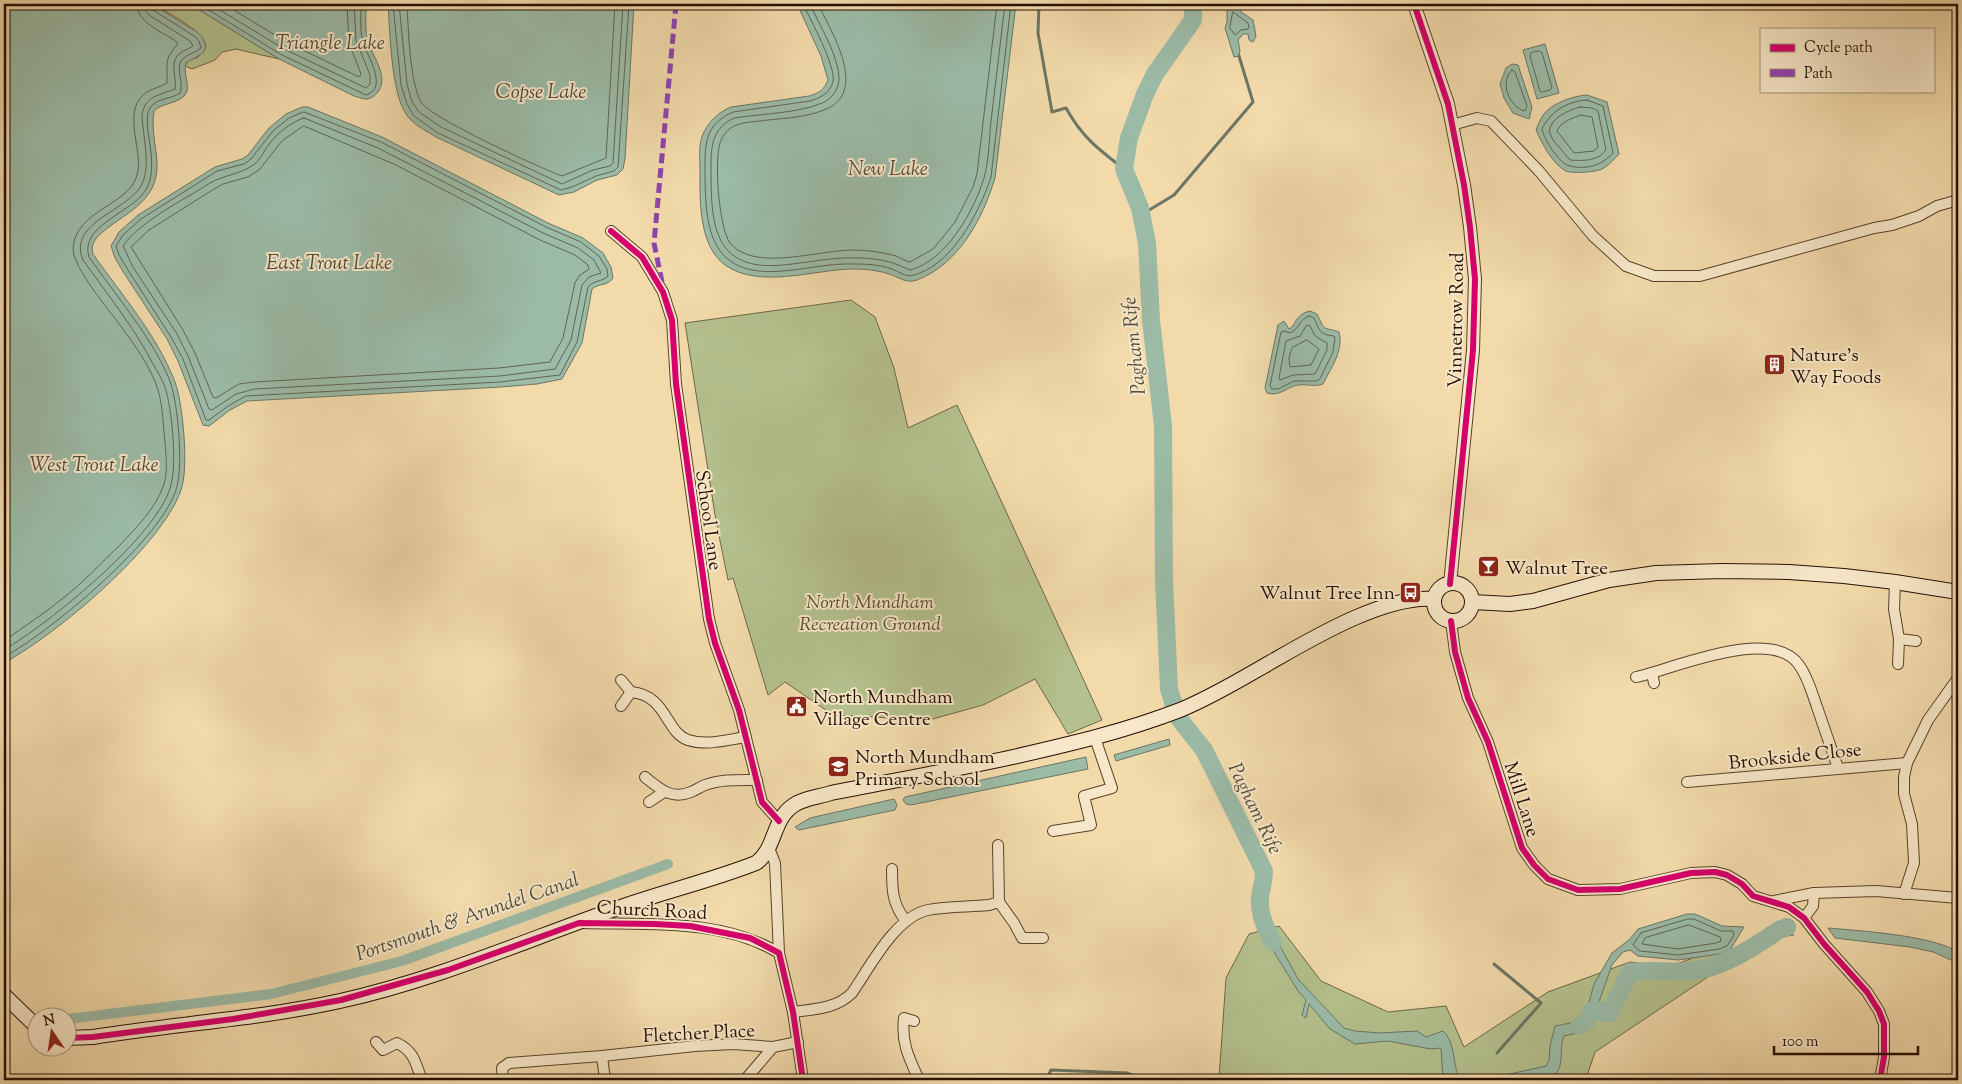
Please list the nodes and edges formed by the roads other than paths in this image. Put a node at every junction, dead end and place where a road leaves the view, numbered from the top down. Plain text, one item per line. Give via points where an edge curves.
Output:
1 (1414, 4) edge
2 (1452, 125) junction
3 (1958, 200) edge
4 (611, 231) dead end
5 (1895, 582) junction
6 (1450, 584) junction
7 (1958, 592) edge
8 (1434, 599) junction
9 (1472, 602) junction
10 (1450, 621) junction
11 (1899, 639) junction
12 (1916, 642) dead end
13 (1898, 664) dead end
14 (1636, 676) dead end
15 (1958, 678) edge
16 (620, 680) dead end
17 (631, 692) junction
18 (621, 706) dead end
19 (746, 737) junction
20 (1095, 738) junction
21 (1906, 763) junction
22 (1838, 768) junction
23 (645, 777) dead end
24 (757, 780) junction
25 (1687, 782) dead end
26 (664, 792) junction
27 (648, 802) dead end
28 (779, 820) junction
29 (1053, 831) dead end
30 (998, 844) dead end
31 (769, 848) junction
32 (892, 869) dead end
33 (1814, 893) junction
34 (1904, 894) junction
35 (1958, 898) edge
36 (999, 902) junction
37 (1771, 902) junction
38 (1804, 918) junction
39 (906, 921) junction
40 (579, 923) junction
41 (1043, 938) dead end
42 (779, 953) junction
43 (4, 995) edge
44 (793, 1012) junction
45 (28, 1018) edge
46 (914, 1021) dead end
47 (78, 1038) edge
48 (376, 1042) dead end
49 (798, 1042) junction
50 (773, 1047) junction
51 (602, 1056) junction
52 (422, 1080) edge
53 (502, 1080) edge
54 (605, 1080) edge
55 (745, 1080) edge
56 (804, 1080) edge
57 (919, 1080) edge
58 (1880, 1080) edge

1 - 2 street, Vinnetrow Road via 1441,80
2 - 3 street via 1477,118 1491,121 1593,236 1626,266 1654,276 1700,276 1892,225
2 - 6 street, Vinnetrow Road via 1470,227 1475,279 1473,350
4 - 19 street, School Lane via 642,257 663,292 672,320 676,384 709,620
5 - 7 main road
5 - 9 main road via 1789,572 1656,573 1609,580 1533,601 1510,604
5 - 11 street via 1894,609
6 - 8 main road via 1440,588
6 - 9 main road via 1464,586
8 - 10 main road via 1440,616
8 - 20 main road via 1411,600 1369,613 1199,702
9 - 10 main road via 1471,609 1463,618
10 - 37 street, Mill Lane via 1468,698 1488,742 1522,848 1548,879 1578,890 1599,890 1620,889 1691,873 1715,872 1742,884 1753,896
11 - 12 street
11 - 13 street
14 - 22 street via 1653,678 1679,664 1733,650 1774,649 1788,654 1798,663 1807,679
15 - 21 street via 1928,720
16 - 17 street
17 - 18 street
17 - 19 street via 656,702 686,740 721,742
19 - 24 street, School Lane
20 - 28 main road via 799,802
20 - 29 street via 1112,788 1084,796 1091,825
21 - 22 street, Brookside Close
21 - 34 street via 1904,794 1912,824 1914,863
22 - 25 street, Brookside Close
23 - 26 street
24 - 26 street via 730,780 706,785 684,795
24 - 28 street, School Lane via 762,802
26 - 27 street
28 - 31 main road
30 - 36 street
31 - 40 main road via 760,860 749,866
31 - 42 street via 775,863
32 - 39 street via 893,896
33 - 34 street via 1876,891
33 - 37 street
33 - 38 street via 1813,906
34 - 35 street
36 - 39 street via 989,906 928,910
36 - 41 street via 1022,938
37 - 38 street, Mill Lane via 1790,907
38 - 58 street via 1867,992 1879,1011 1884,1024
39 - 44 street via 845,1000 827,1007
40 - 42 street, Church Road via 690,926 750,938
40 - 47 main road via 448,970 341,1000 233,1019
42 - 44 street
43 - 45 main road
44 - 49 street
46 - 57 street via 904,1018 902,1034
48 - 52 street via 383,1050 398,1043 408,1049
49 - 50 street, Fletcher Place
49 - 56 street
50 - 51 street, Fletcher Place via 732,1044
50 - 55 street
51 - 53 street, Fletcher Place via 509,1063 502,1068
51 - 54 street

